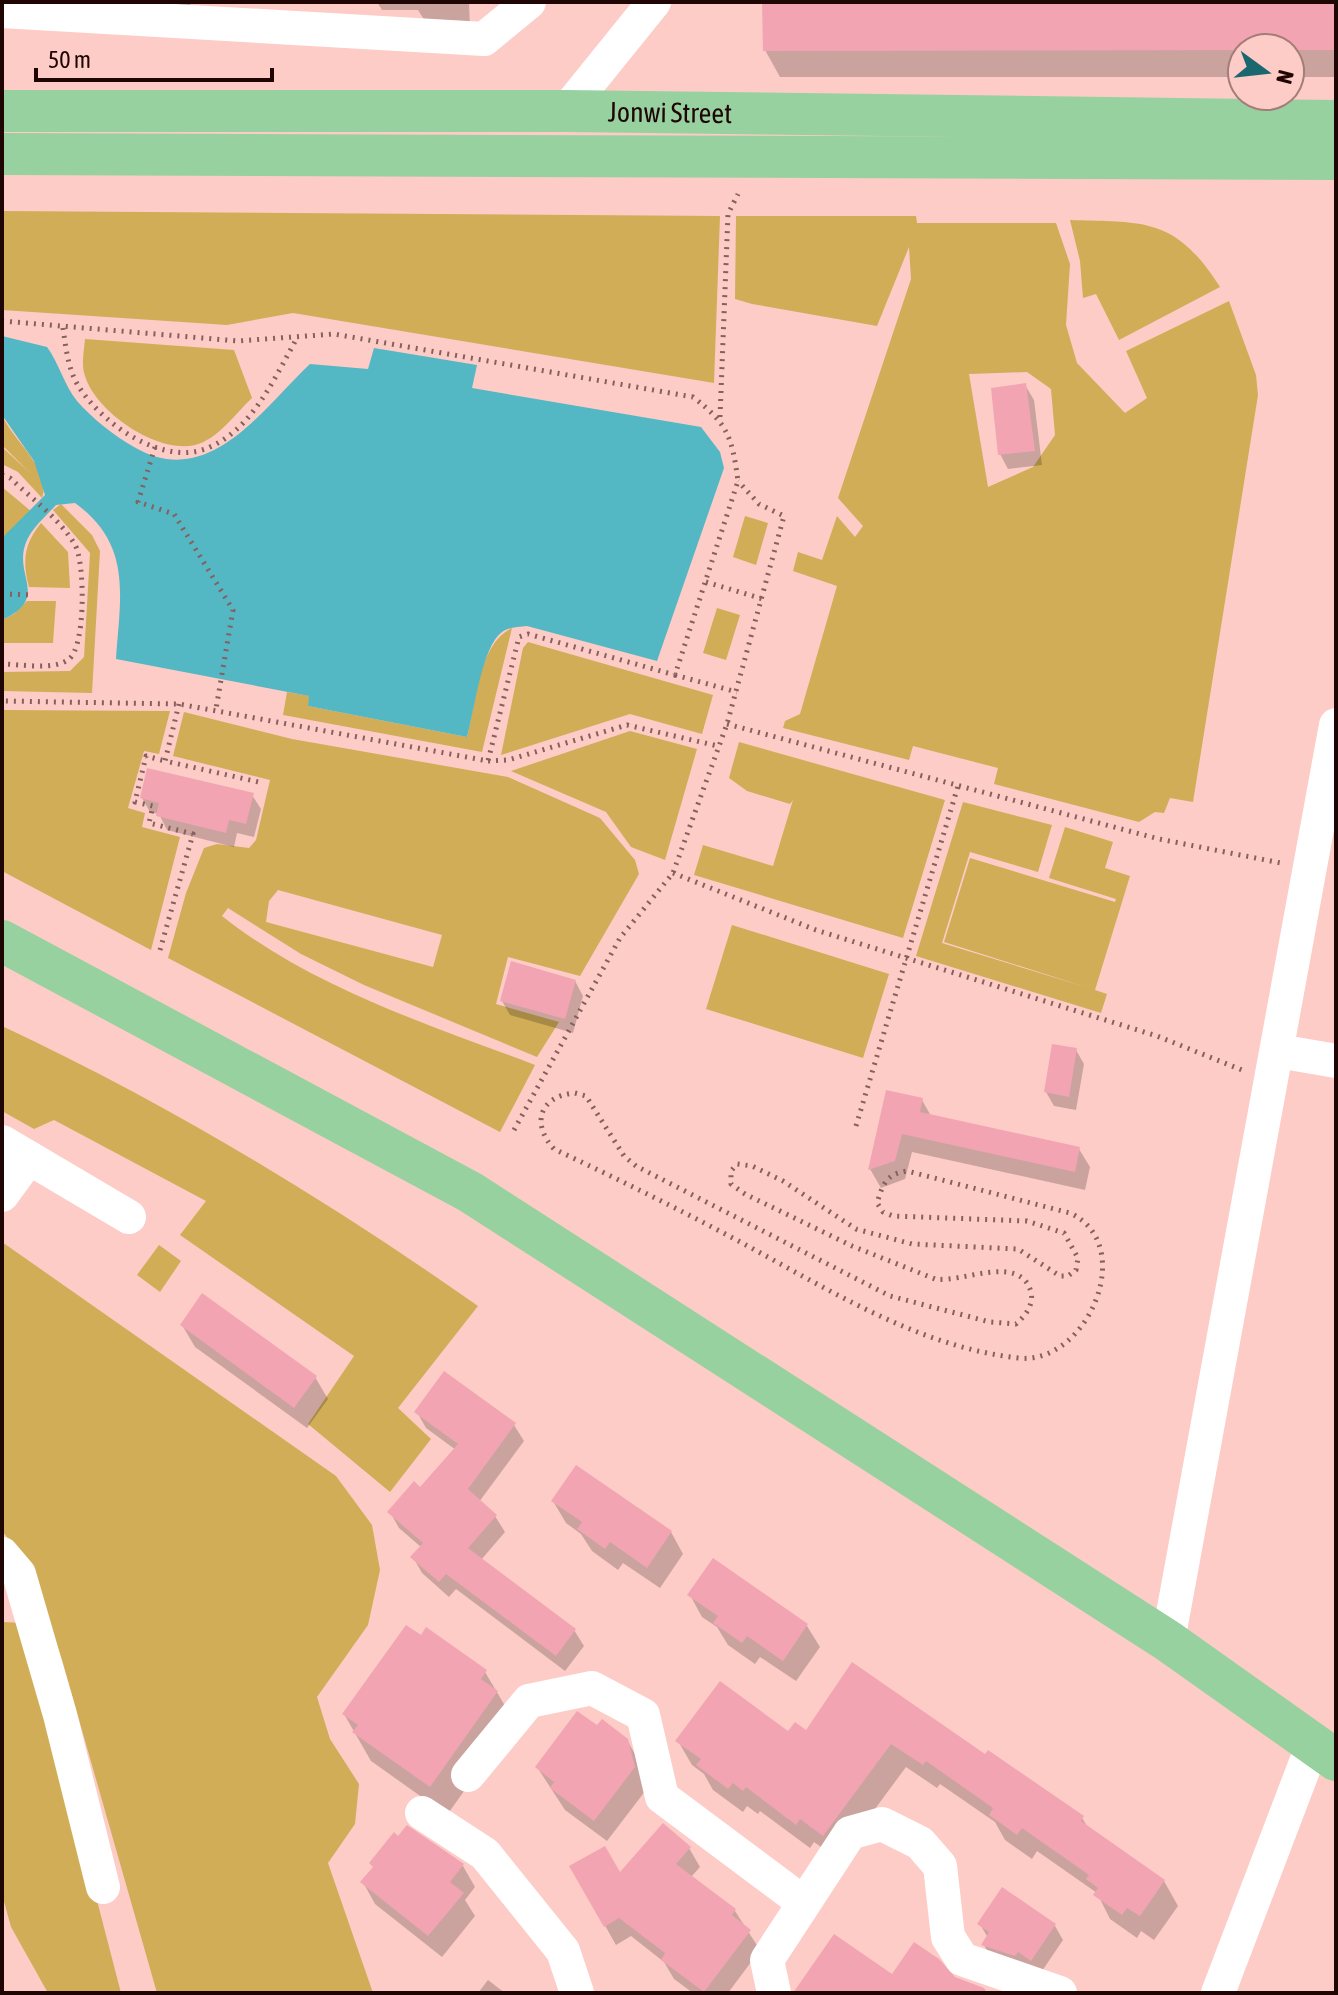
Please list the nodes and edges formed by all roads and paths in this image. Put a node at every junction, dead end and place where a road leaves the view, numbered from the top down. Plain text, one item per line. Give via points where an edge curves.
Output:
1 (529, 2) edge
2 (654, 2) edge
3 (2, 11) edge
4 (212, 13) edge
5 (2, 111) edge
6 (566, 111) junction
7 (1336, 121) edge
8 (2, 154) edge
9 (741, 157) junction
10 (1336, 159) edge
11 (2, 321) edge
12 (63, 328) junction
13 (298, 337) junction
14 (720, 418) junction
15 (155, 447) junction
16 (2, 475) edge
17 (738, 481) junction
18 (706, 582) junction
19 (2, 594) edge
20 (33, 595) dead end
21 (763, 599) junction
22 (2, 664) edge
23 (675, 675) junction
24 (737, 692) junction
25 (2, 701) edge
26 (179, 704) junction
27 (216, 709) junction
28 (727, 724) junction
29 (1335, 735) edge
30 (718, 746) junction
31 (165, 761) junction
32 (488, 761) junction
33 (263, 783) dead end
34 (958, 786) junction
35 (1310, 869) junction
36 (673, 873) junction
37 (2, 941) edge
38 (160, 950) dead end
39 (908, 958) junction
40 (1336, 1061) edge
41 (1275, 1067) junction
42 (856, 1126) dead end
43 (514, 1130) dead end
44 (16, 1150) edge
45 (907, 1171) joint
46 (2, 1195) edge
47 (129, 1217) dead end
48 (2, 1554) edge
49 (1168, 1641) junction
50 (1325, 1752) edge
51 (468, 1775) dead end
52 (422, 1813) dead end
53 (103, 1887) dead end
54 (804, 1903) junction
55 (1004, 1984) edge
56 (577, 1993) edge
57 (774, 1993) edge
58 (1060, 1993) edge
59 (1218, 1993) edge

1 - 4 street via 484,39
2 - 6 street
3 - 4 street
5 - 6 main road, Jonwi Street
6 - 7 main road, Jonwi Street
8 - 9 main road, Jonwi Street
9 - 10 main road, Jonwi Street
9 - 14 path via 738,194 728,214
11 - 12 path
12 - 13 path via 238,341
12 - 15 path via 71,368 86,397 115,425
13 - 14 path via 334,334 693,397
13 - 15 path via 264,397 227,436 197,452
14 - 17 path via 734,451
15 - 27 path via 138,502 174,514 233,610
16 - 22 path via 51,518 76,547 81,563 76,652 67,662
17 - 18 path
17 - 21 path via 759,504 784,516
18 - 21 path
18 - 23 path
19 - 20 path
21 - 24 path
23 - 24 path
23 - 32 path via 528,634 519,637
24 - 28 path
25 - 26 path
26 - 27 path
26 - 31 path
27 - 32 path
28 - 30 path
28 - 34 path
29 - 35 street
30 - 32 path via 627,725 508,760
30 - 36 path
31 - 33 path
31 - 38 path via 146,756 135,802 153,806 149,823 193,834
34 - 35 path via 1159,839
34 - 39 path
35 - 41 street
36 - 39 path via 816,930
36 - 43 path via 620,938
37 - 49 main road via 470,1192
39 - 41 path
39 - 42 path
40 - 41 street
41 - 49 street
44 - 46 street
44 - 47 street
45 - 45 path via 1086,1221 1102,1256 1101,1284 1079,1330 1057,1351 1018,1358 880,1318 681,1210 554,1149 541,1135 539,1123 546,1106 562,1094 586,1096 636,1166 890,1296 922,1305 1016,1324 1030,1306 1031,1292 1012,1271 949,1281 866,1252 745,1194 731,1184 731,1171 737,1164 752,1166 856,1229 912,1244 1018,1249 1060,1276 1076,1270 1074,1247 1064,1233 1050,1227 883,1212 877,1203 884,1181
48 - 53 street via 19,1574
49 - 50 main road
50 - 59 street
51 - 54 street via 529,1701 592,1688 643,1715 662,1797
52 - 56 street via 485,1854 563,1951
54 - 55 street via 850,1833 882,1824 920,1843 940,1866 948,1937 962,1959
54 - 57 street via 767,1960
55 - 58 street

